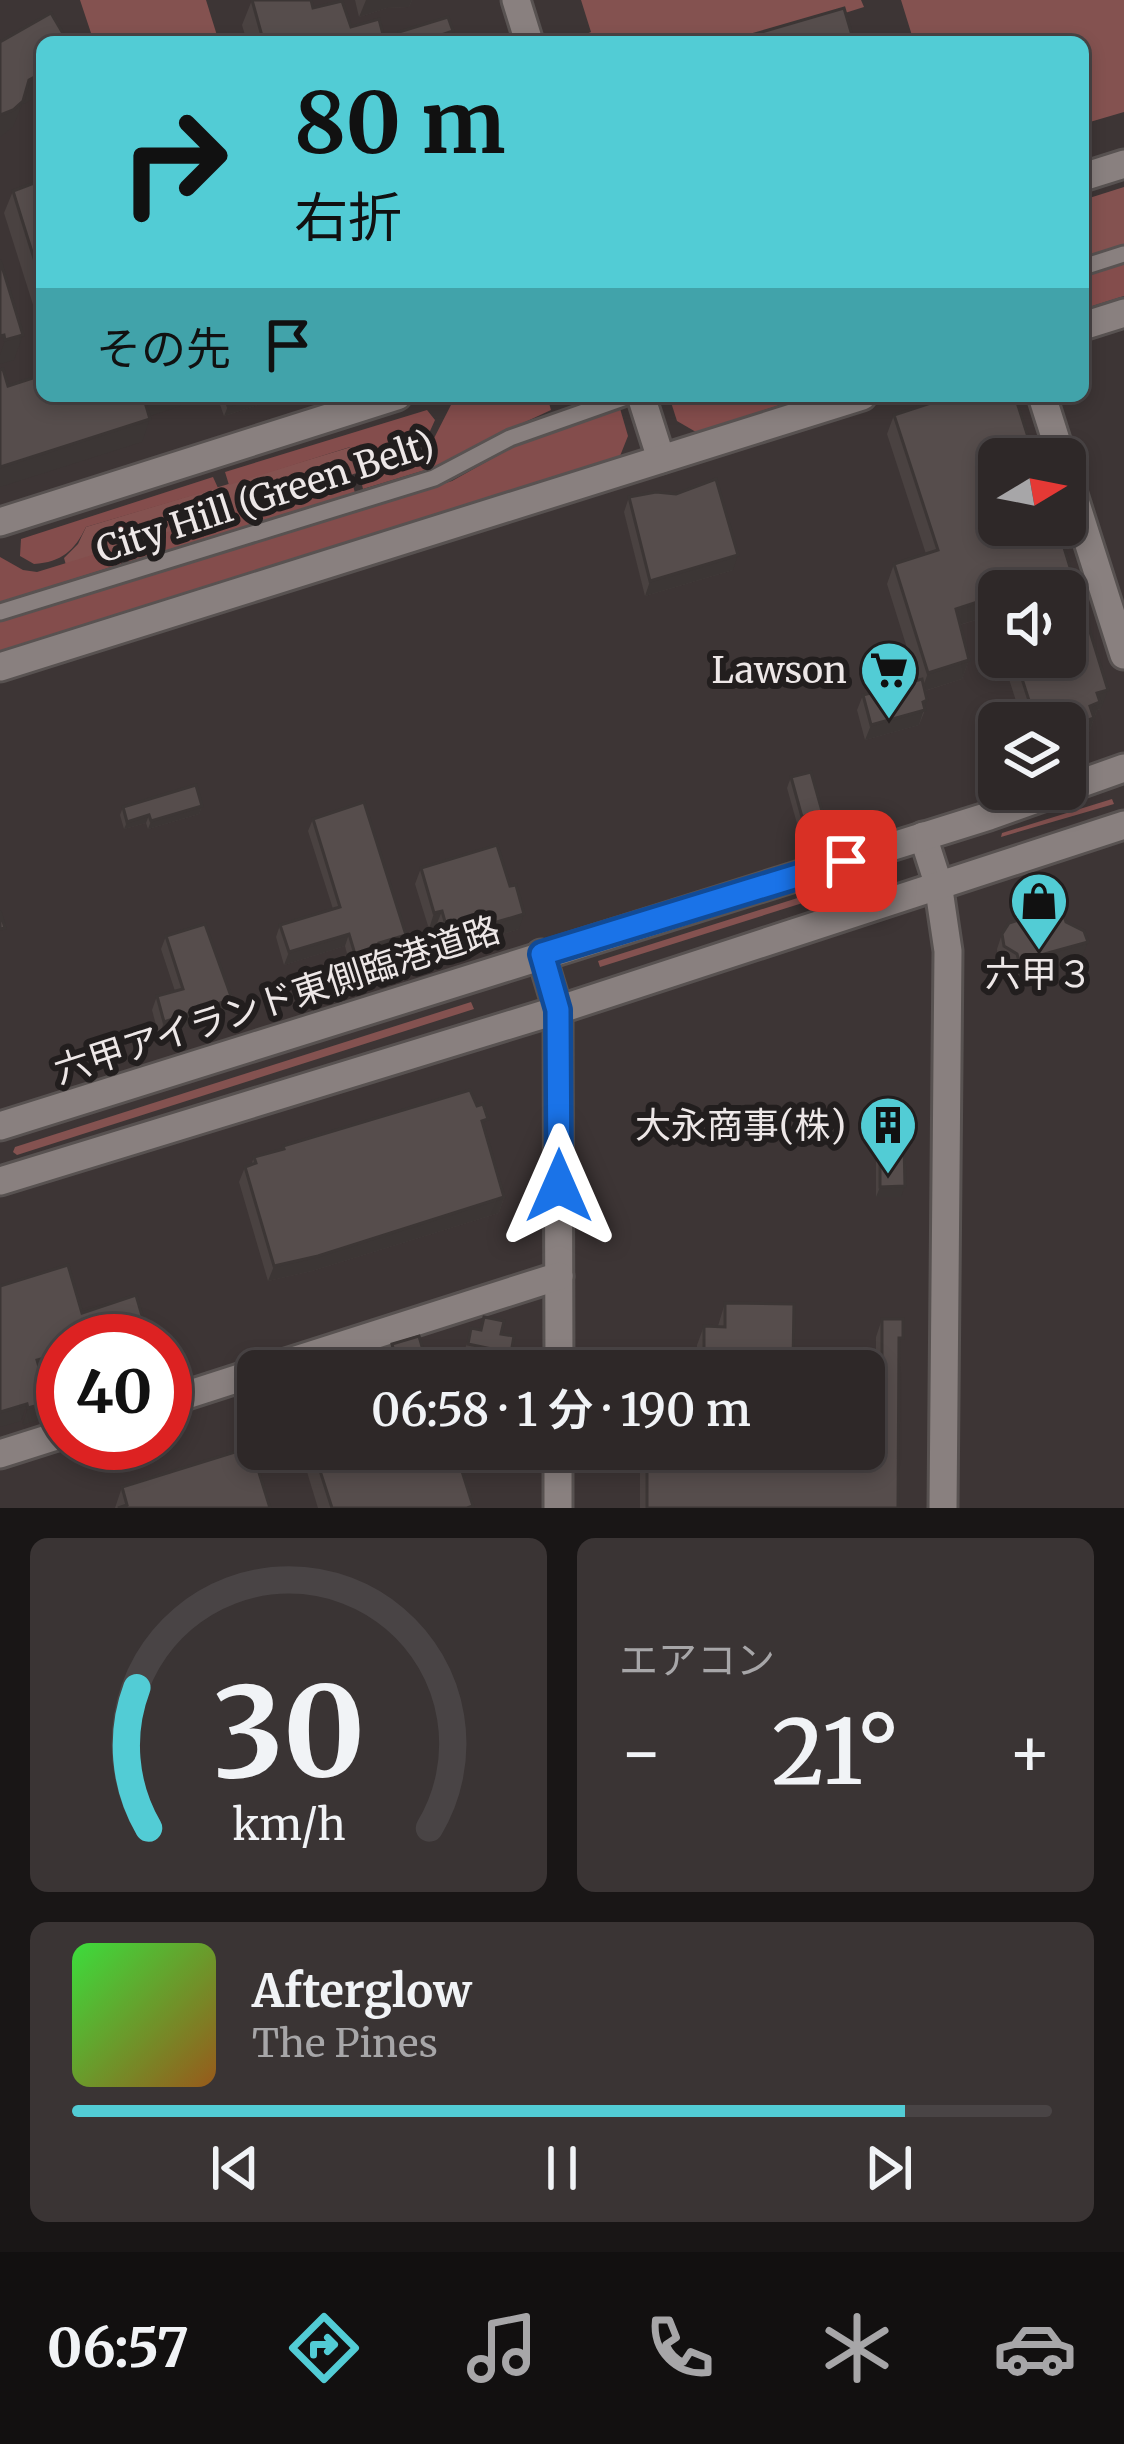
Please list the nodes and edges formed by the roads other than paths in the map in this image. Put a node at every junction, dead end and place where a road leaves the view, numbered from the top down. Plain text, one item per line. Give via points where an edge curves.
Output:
1 (516, 0) edge
2 (527, 36) edge
3 (1124, 164) edge
4 (1089, 175) edge
5 (1124, 254) edge
6 (1089, 265) edge
7 (1124, 313) edge
8 (1089, 324) edge
9 (378, 402) edge
10 (608, 402) edge
11 (643, 402) edge
12 (843, 402) edge
13 (1044, 402) edge
14 (1055, 438) edge
15 (661, 459) junction
16 (0, 522) edge
17 (1086, 536) edge
18 (0, 612) edge
19 (1124, 656) edge
20 (0, 667) edge
21 (1124, 768) edge
22 (1124, 825) edge
23 (923, 836) junction
24 (938, 883) junction
25 (542, 954) junction
26 (558, 1010) junction
27 (0, 1126) edge
28 (0, 1181) edge
29 (560, 1276) junction
30 (326, 1350) edge
31 (559, 1350) edge
32 (237, 1379) edge
33 (192, 1393) edge
34 (36, 1443) edge
35 (0, 1454) edge
36 (558, 1470) edge
37 (558, 1508) edge
38 (943, 1508) edge

1 - 2 street
3 - 4 street
5 - 6 street
7 - 8 street
9 - 16 street
10 - 18 street, City Hill (Green Belt) via 510,438 434,478
11 - 15 street
12 - 15 street
13 - 14 street
15 - 20 street
17 - 19 street
21 - 23 street, 六甲アイランド東側臨港道路
22 - 24 street
23 - 24 street
23 - 25 street, 六甲アイランド東側臨港道路
24 - 26 street
24 - 38 street via 948,951
25 - 26 street
25 - 27 street, 六甲アイランド東側臨港道路
26 - 28 street
26 - 29 street
29 - 30 street
29 - 31 street
32 - 33 street
34 - 35 street
36 - 37 street

